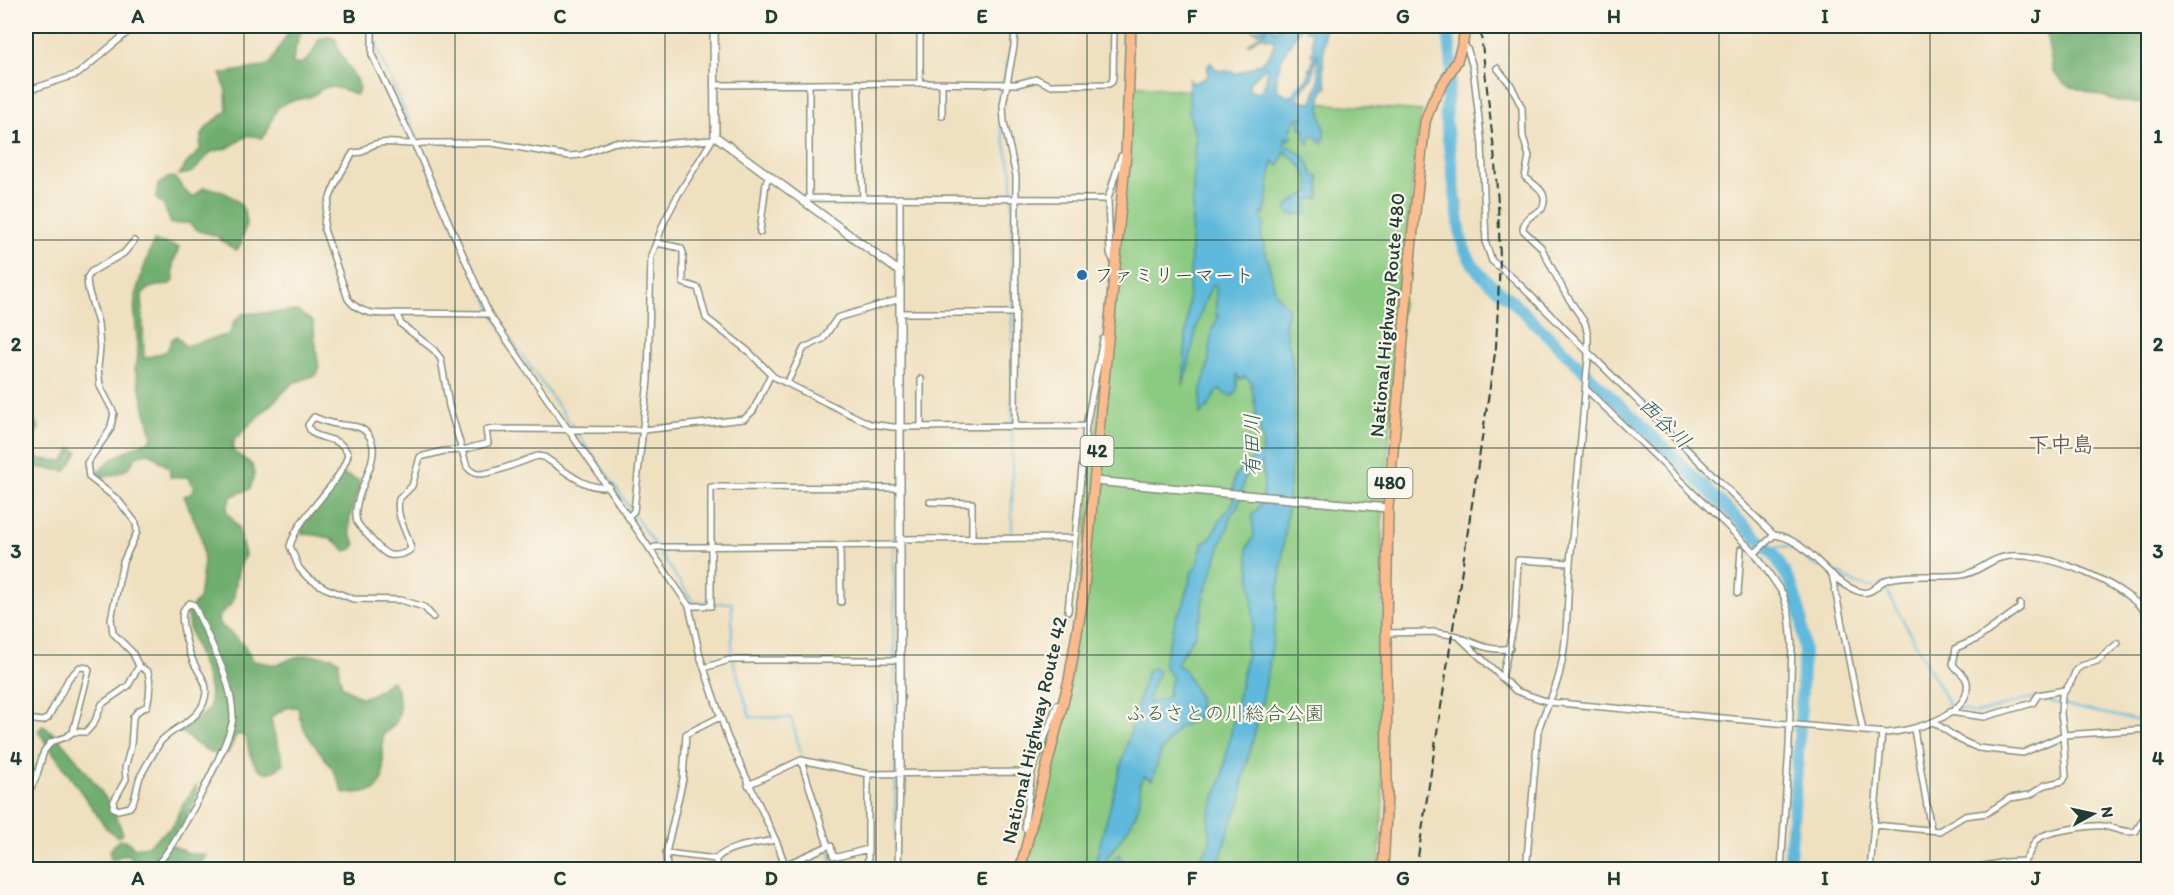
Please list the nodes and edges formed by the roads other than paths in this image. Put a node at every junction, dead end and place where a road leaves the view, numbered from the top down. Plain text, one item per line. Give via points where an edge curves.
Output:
1 (133, 26) edge
2 (372, 26) edge
3 (714, 26) edge
4 (1014, 26) edge
5 (1113, 26) edge
6 (1131, 26) edge
7 (1465, 26) edge
8 (920, 34) dead end
9 (1463, 42) junction
10 (1497, 68) dead end
11 (858, 83) junction
12 (920, 83) junction
13 (942, 83) junction
14 (26, 84) edge
15 (42, 84) junction
16 (1006, 84) junction
17 (714, 85) junction
18 (809, 85) junction
19 (26, 91) edge
20 (942, 116) dead end
21 (713, 138) junction
22 (414, 145) junction
23 (1126, 154) junction
24 (769, 176) junction
25 (863, 198) junction
26 (900, 198) junction
27 (1015, 199) junction
28 (1108, 199) junction
29 (807, 200) junction
30 (760, 232) dead end
31 (134, 241) dead end
32 (657, 243) junction
33 (1116, 259) junction
34 (900, 272) junction
35 (900, 299) junction
36 (900, 313) junction
37 (1016, 313) junction
38 (397, 314) junction
39 (489, 314) junction
40 (1108, 337) junction
41 (1588, 356) junction
42 (771, 374) junction
43 (921, 379) dead end
44 (787, 383) junction
45 (1586, 387) junction
46 (1015, 426) junction
47 (1086, 426) junction
48 (900, 427) junction
49 (921, 427) junction
50 (643, 430) junction
51 (570, 431) junction
52 (463, 450) junction
53 (1097, 481) junction
54 (609, 486) junction
55 (900, 488) junction
56 (930, 502) dead end
57 (1384, 508) junction
58 (629, 516) junction
59 (1774, 535) junction
60 (1073, 538) junction
61 (972, 539) junction
62 (899, 542) junction
63 (712, 546) junction
64 (840, 546) junction
65 (1742, 549) dead end
66 (650, 550) junction
67 (1755, 553) junction
68 (1570, 563) junction
69 (1832, 573) junction
70 (1738, 593) dead end
71 (841, 602) dead end
72 (2020, 604) dead end
73 (689, 606) junction
74 (1068, 611) dead end
75 (2148, 615) edge
76 (433, 617) dead end
77 (1386, 633) junction
78 (1458, 636) junction
79 (2118, 643) dead end
80 (1510, 648) junction
81 (900, 660) junction
82 (139, 666) junction
83 (704, 668) junction
84 (1502, 678) junction
85 (2064, 690) junction
86 (1549, 702) junction
87 (1063, 704) junction
88 (1950, 712) junction
89 (720, 717) junction
90 (26, 719) edge
91 (1935, 723) junction
92 (1789, 724) junction
93 (1914, 729) junction
94 (2148, 729) edge
95 (1863, 731) junction
96 (73, 732) junction
97 (1882, 732) junction
98 (2063, 735) junction
99 (801, 760) junction
100 (1032, 772) junction
101 (900, 773) junction
102 (868, 774) junction
103 (748, 785) junction
104 (26, 797) edge
105 (2148, 811) edge
106 (1874, 825) junction
107 (1931, 830) junction
108 (1030, 833) junction
109 (775, 840) junction
110 (828, 846) junction
111 (868, 849) junction
112 (666, 854) junction
113 (716, 859) junction
114 (786, 867) edge
115 (145, 870) edge
116 (667, 870) edge
117 (716, 870) edge
118 (768, 870) edge
119 (868, 870) edge
120 (898, 870) edge
121 (1020, 870) edge
122 (1383, 870) edge
123 (1526, 870) edge
124 (1781, 870) edge
125 (1870, 870) edge
126 (1964, 870) edge

1 - 15 street via 78,74
2 - 22 street via 372,55
3 - 17 street
4 - 16 street
5 - 16 street via 1111,84 1049,85 1037,79
6 - 23 highway, National Highway Route 42 / 42
7 - 9 highway, National Highway Route 480 / 480
8 - 12 street
9 - 41 street via 1473,68 1488,254
9 - 57 highway, National Highway Route 480 / 480 via 1457,61 1433,100 1422,140
10 - 41 street via 1522,108 1528,156 1525,177 1539,186 1544,196 1542,208 1527,220 1523,230 1541,247 1585,323
11 - 12 street
11 - 18 street
11 - 25 street
12 - 13 street
13 - 16 street
13 - 20 street
14 - 15 street
15 - 19 street
16 - 27 street via 1003,116 1015,171
17 - 18 street
17 - 21 street
18 - 29 street
21 - 22 street via 645,145 615,142 569,156 486,142
21 - 24 street
21 - 32 street via 687,177
22 - 38 street via 383,142 353,153 339,174 324,217 324,229 352,305 374,315
22 - 39 street
23 - 28 street via 1120,159
23 - 33 highway, National Highway Route 42 / 42
24 - 29 street
24 - 30 street
25 - 26 street
25 - 29 street
26 - 27 street
26 - 34 street
27 - 28 street
27 - 37 street
28 - 33 street via 1110,253
29 - 34 street
31 - 82 street via 124,253 87,278 99,323 100,386 114,413 110,430 87,463 89,477 118,501 136,523 137,532 123,562 111,619 113,633 132,652
32 - 42 street via 682,250 683,283 698,288 706,318
32 - 50 street via 651,261
33 - 40 highway, National Highway Route 42 / 42
34 - 35 street
35 - 36 street
35 - 44 street via 837,318 823,339 804,348
36 - 37 street
36 - 48 street
37 - 46 street
38 - 39 street
38 - 52 street via 400,323 441,358 449,406
39 - 51 street
40 - 47 street via 1103,339
40 - 53 highway, National Highway Route 42 / 42
41 - 45 street
41 - 59 street
42 - 44 street
42 - 50 street via 746,419
43 - 49 street
44 - 48 street via 870,424
45 - 67 street
45 - 68 street
46 - 47 street
46 - 49 street
47 - 60 street
48 - 49 street
48 - 55 street
50 - 51 street
50 - 58 street via 634,511
51 - 52 street via 488,429 488,443
51 - 54 street
52 - 54 street via 472,473 538,456 584,483
52 - 76 street via 420,457 412,486 399,499 398,506 399,520 411,549 391,555 383,552 358,523 357,506 373,455 371,438 357,426 314,417 308,425 316,436 338,441 348,455 338,475 295,530 290,546 299,568 325,588 353,599 401,600 424,607
53 - 57 street
53 - 87 highway, National Highway Route 42 / 42 via 1083,597
54 - 58 street
55 - 62 street
55 - 63 street via 711,487
56 - 61 street via 972,503
57 - 77 highway, National Highway Route 480 / 480
58 - 66 street
59 - 67 street
59 - 69 street via 1797,545
60 - 61 street
60 - 74 street
61 - 62 street
62 - 64 street
62 - 81 street
63 - 64 street
63 - 66 street
63 - 73 street via 711,606
64 - 71 street
65 - 70 street
66 - 73 street
67 - 92 street via 1779,587 1788,608 1792,644
68 - 80 street via 1518,560
68 - 86 street via 1562,662
69 - 75 street via 1854,589 1868,592 1888,579 1962,575 2002,557 2024,556 2055,561 2087,573 2132,598
69 - 95 street
72 - 88 street via 2013,614 1977,639 1956,648 1953,664 1965,678 1967,690
73 - 83 street
77 - 78 street
77 - 122 highway, National Highway Route 480 / 480 via 1387,795
78 - 80 street via 1491,649
78 - 84 street
79 - 85 street via 2097,661 2077,668
80 - 84 street
81 - 83 street via 729,660
81 - 101 street
82 - 96 street via 128,686 102,704 86,732
82 - 115 street via 148,672 150,696 147,706 133,717 131,746 124,768 126,779 114,801 117,810 134,802 141,775 161,741 189,722 207,692 186,640 182,616 190,603 200,616 230,688 233,720 188,820 157,865
83 - 89 street
84 - 86 street via 1516,691
85 - 88 street via 2038,695 2032,703 1984,717
85 - 98 street
86 - 92 street
86 - 123 street via 1538,732
87 - 100 street via 1057,705
87 - 108 highway, National Highway Route 42 / 42
88 - 91 street
89 - 103 street
89 - 112 street via 686,734 683,779
90 - 96 street via 48,718 69,678 83,666 89,670
91 - 93 street
91 - 98 street via 1968,744 1997,751 2026,753
92 - 95 street
92 - 124 street
93 - 97 street
93 - 107 street
94 - 98 street
95 - 97 street
96 - 104 street via 51,742 44,751
97 - 106 street
98 - 107 street via 2064,780 2045,785 2030,795 2010,798 1987,813 1966,815 1943,830
99 - 102 street
99 - 103 street
99 - 110 street
100 - 101 street
100 - 108 street via 1025,821
101 - 102 street
101 - 120 street
102 - 111 street
103 - 109 street
105 - 126 street via 2136,831 2096,826 2044,835 2024,861
106 - 107 street
106 - 125 street
108 - 121 highway, National Highway Route 42 / 42
109 - 113 street via 721,854
109 - 114 street
110 - 111 street via 835,857
110 - 114 street
111 - 119 street
112 - 113 street
112 - 116 street
113 - 117 street
114 - 118 street

